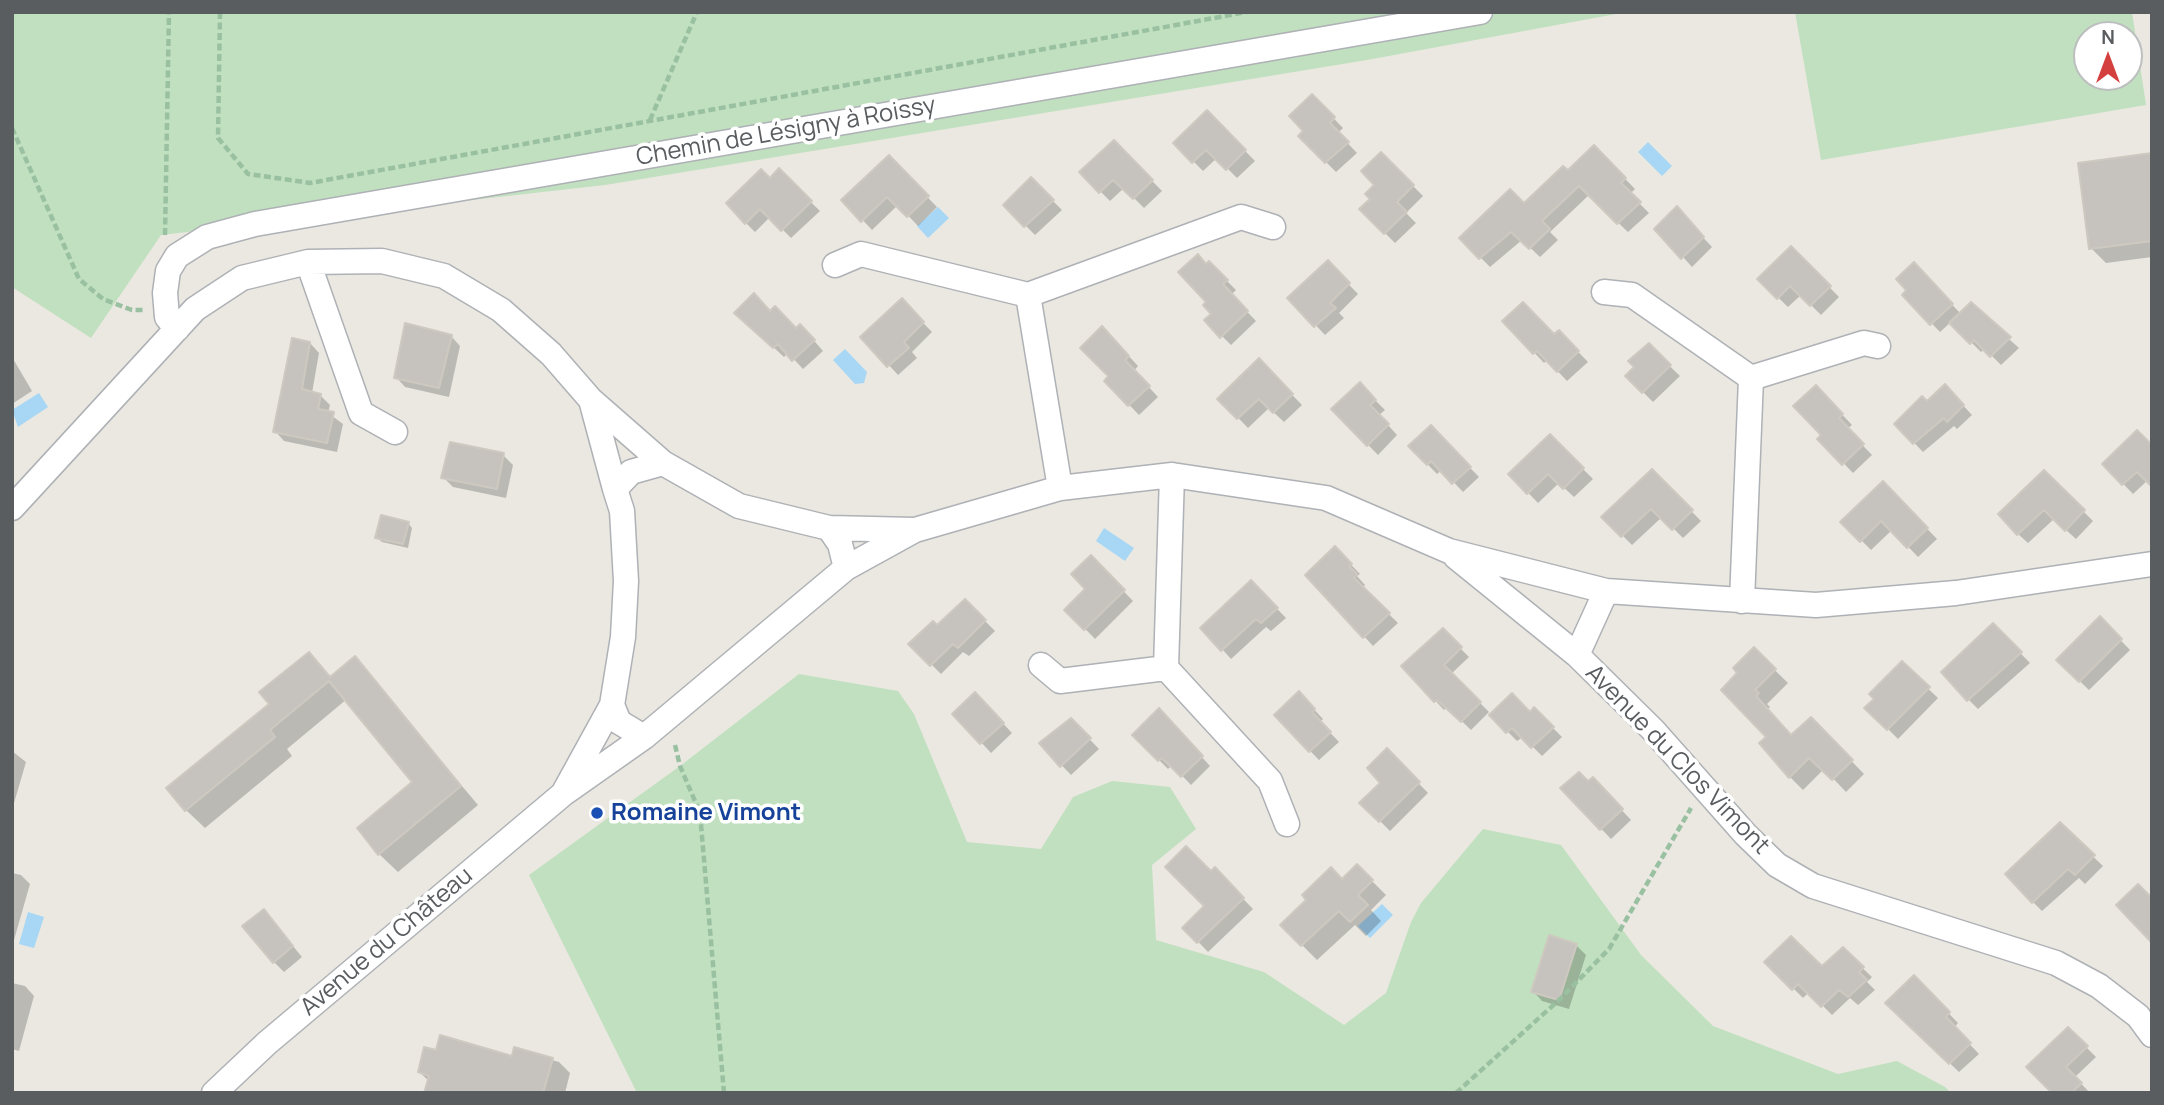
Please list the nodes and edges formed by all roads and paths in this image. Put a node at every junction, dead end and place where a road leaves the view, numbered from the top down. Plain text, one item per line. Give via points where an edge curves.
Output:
1 (169, 12) edge
2 (220, 12) edge
3 (696, 12) edge
4 (1247, 12) edge
5 (1480, 12) edge
6 (649, 121) junction
7 (12, 128) edge
8 (1273, 227) dead end
9 (177, 256) junction
10 (308, 262) junction
11 (835, 265) dead end
12 (1604, 292) dead end
13 (1028, 295) junction
14 (171, 319) junction
15 (1878, 346) dead end
16 (1751, 378) junction
17 (591, 400) junction
18 (395, 432) dead end
19 (663, 463) junction
20 (1172, 475) junction
21 (1060, 488) junction
22 (615, 489) junction
23 (17, 498) edge
24 (829, 528) junction
25 (915, 530) junction
26 (1449, 551) junction
27 (2152, 564) edge
28 (846, 568) junction
29 (1606, 591) junction
30 (1742, 601) junction
31 (1577, 655) junction
32 (1041, 665) dead end
33 (1166, 668) junction
34 (612, 705) junction
35 (668, 717) junction
36 (644, 737) junction
37 (1704, 787) junction
38 (563, 794) junction
39 (1287, 824) dead end
40 (2152, 1035) edge
41 (214, 1093) edge
42 (724, 1093) edge
43 (1455, 1093) edge

1 - 9 path via 165,244
2 - 6 path via 218,138 248,174 310,183
3 - 6 path
4 - 6 path
5 - 9 street, Chemin de Lésigny à Roissy via 255,224 207,237
7 - 14 path via 79,279 103,299
8 - 13 street via 1241,217
9 - 14 street via 168,271
10 - 14 street, Avenue du Clos Vimont via 242,278
10 - 17 street, Avenue du Clos Vimont via 382,261 444,276 501,310 551,354
10 - 18 street via 361,413
11 - 13 street via 861,254
12 - 16 street via 1632,295
13 - 21 street
14 - 23 street, Avenue du Clos Vimont
15 - 16 street via 1864,343
16 - 30 street
17 - 19 street, Avenue du Clos Vimont
17 - 22 street, Avenue du Château
19 - 22 street via 631,472
19 - 24 street, Avenue du Clos Vimont via 739,506
20 - 21 street, Avenue du Clos Vimont
20 - 26 street, Avenue du Clos Vimont via 1326,498
20 - 33 street
21 - 25 street, Avenue du Clos Vimont
22 - 34 street, Avenue du Château via 622,511 626,581
24 - 25 street, Avenue du Clos Vimont
24 - 28 street
25 - 28 street, Avenue du Clos Vimont
26 - 29 street, Avenue du Clos Vimont
26 - 31 street, Avenue du Clos Vimont
27 - 30 street, Avenue du Clos Vimont via 1956,593 1816,605
28 - 35 street, Avenue du Clos Vimont
29 - 30 street, Avenue du Clos Vimont
29 - 31 street
31 - 37 street, Avenue du Clos Vimont
32 - 33 street via 1060,681
33 - 39 street via 1270,781
34 - 36 street via 620,722
34 - 38 street, Avenue du Château
35 - 36 street, Avenue du Château
35 - 42 path via 680,766 700,813
36 - 38 street, Avenue du Château
37 - 40 street, Avenue du Clos Vimont via 1777,865 1813,886 2056,963 2099,986 2138,1016
37 - 43 path via 1609,949
38 - 41 street, Avenue du Château

